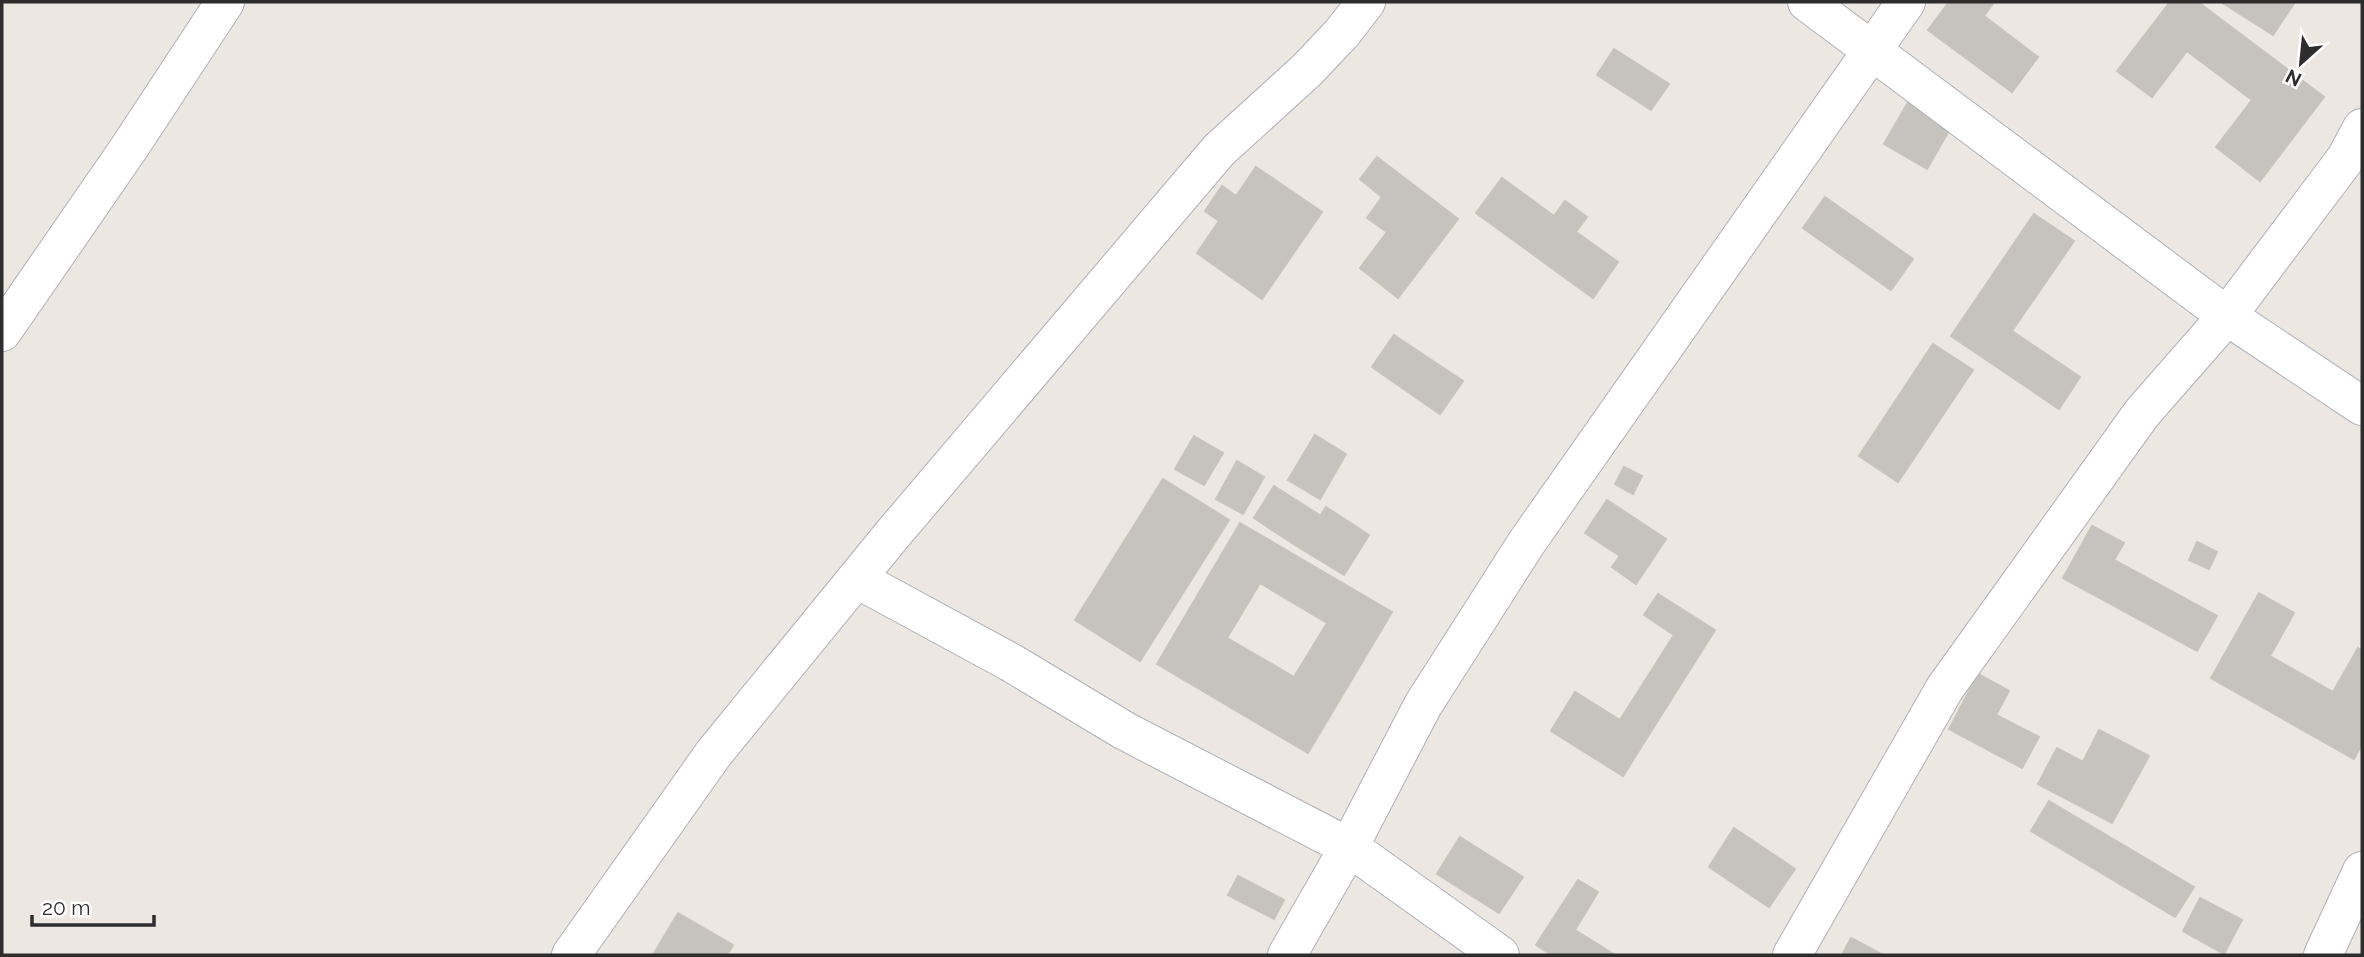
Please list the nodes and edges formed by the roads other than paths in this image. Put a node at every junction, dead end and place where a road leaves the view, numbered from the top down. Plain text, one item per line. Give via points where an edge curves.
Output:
1 (225, 2) edge
2 (1366, 2) edge
3 (1807, 2) edge
4 (1906, 2) edge
5 (1871, 52) junction
6 (2362, 128) edge
7 (2227, 316) junction
8 (2, 332) edge
9 (2362, 406) edge
10 (857, 579) junction
11 (1349, 847) junction
12 (2362, 871) edge
13 (571, 955) edge
14 (1287, 955) edge
15 (1500, 955) edge
16 (1792, 955) edge
17 (2323, 955) edge

1 - 8 street
2 - 10 street via 1307,69 1211,159
3 - 5 street
4 - 5 street
5 - 7 street
5 - 11 street via 1527,542 1423,705
6 - 7 street via 2346,158
7 - 9 street
7 - 16 street via 2142,413 1945,688
10 - 11 street via 1125,731
10 - 13 street via 714,753
11 - 14 street
11 - 15 street
12 - 17 street

